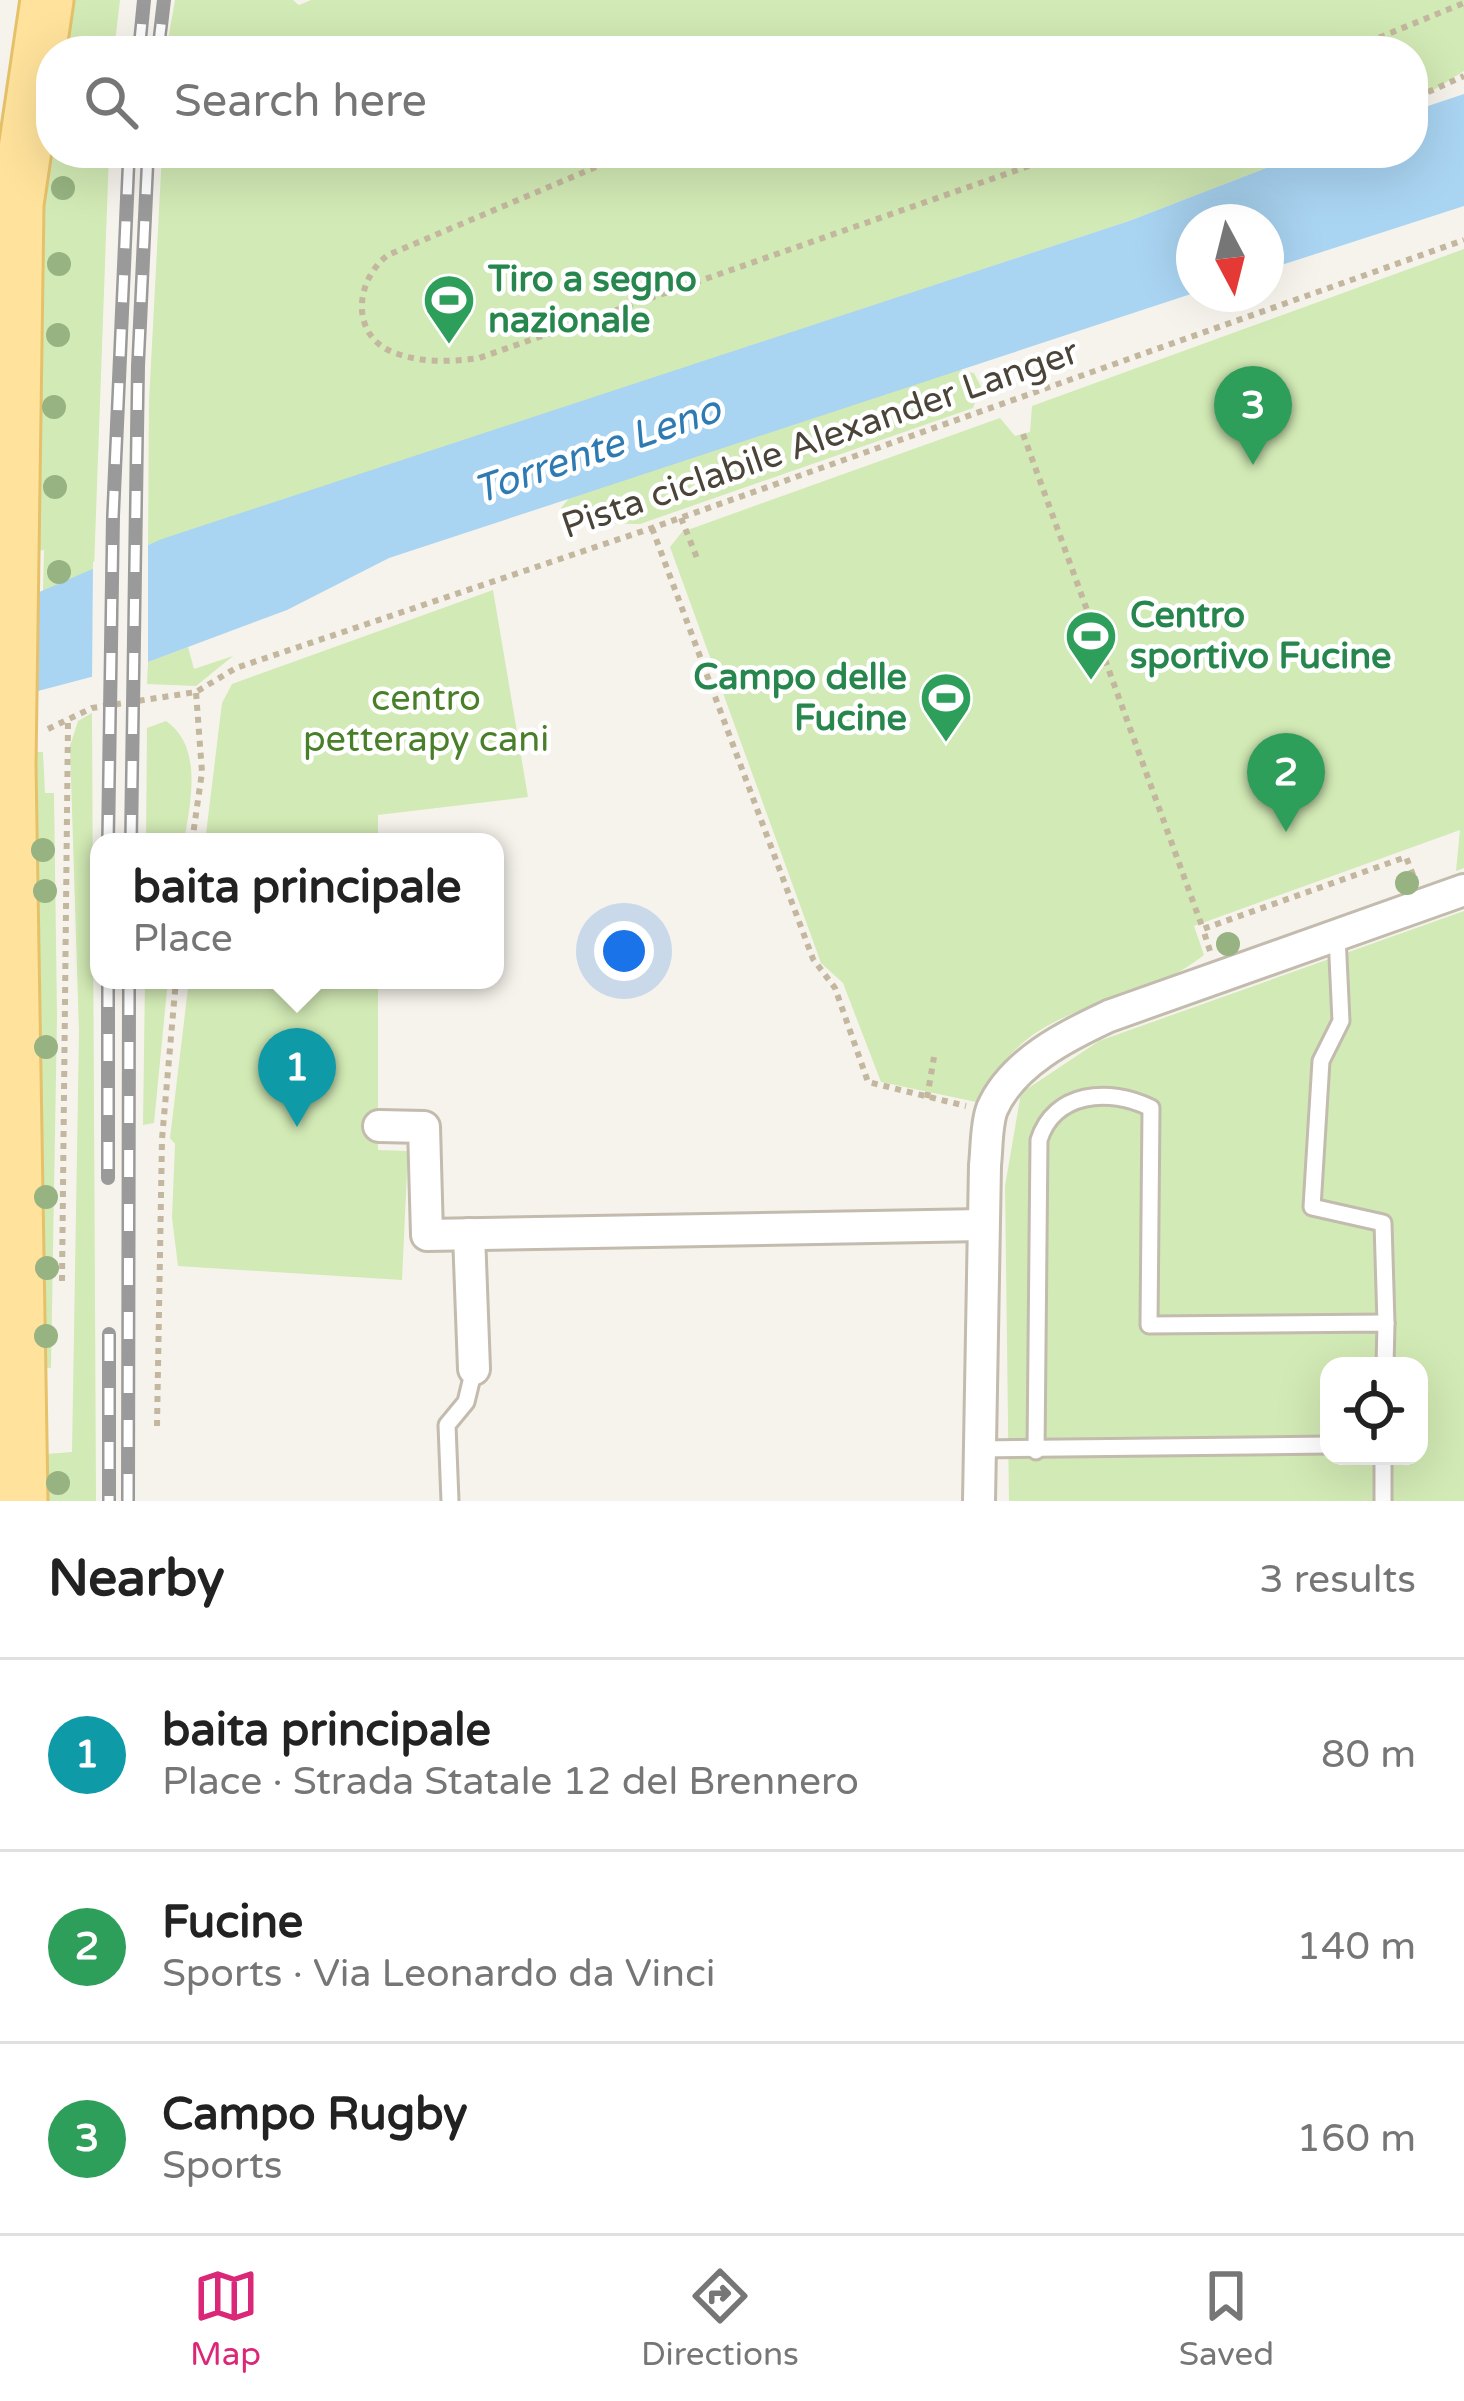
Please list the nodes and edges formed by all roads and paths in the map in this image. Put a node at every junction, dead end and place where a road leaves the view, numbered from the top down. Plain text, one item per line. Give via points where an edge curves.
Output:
1 (1464, 3) edge
2 (44, 4) edge
3 (40, 36) edge
4 (1383, 36) edge
5 (36, 63) edge
6 (1464, 76) edge
7 (1428, 92) edge
8 (594, 168) edge
9 (1023, 168) edge
10 (1464, 240) edge
11 (1023, 434) dead end
12 (681, 518) junction
13 (652, 528) junction
14 (697, 559) dead end
15 (196, 692) junction
16 (193, 833) edge
17 (1464, 890) edge
18 (1202, 926) dead end
19 (1337, 936) junction
20 (175, 989) edge
21 (934, 1057) dead end
22 (927, 1098) junction
23 (991, 1111) junction
24 (379, 1126) dead end
25 (983, 1225) junction
26 (469, 1234) junction
27 (62, 1298) dead end
28 (1386, 1323) junction
29 (10, 1355) edge
30 (1385, 1357) edge
31 (474, 1369) joint
32 (157, 1426) dead end
33 (1320, 1444) edge
34 (979, 1449) junction
35 (1036, 1451) junction
36 (1383, 1465) edge
37 (21, 1501) edge
38 (450, 1501) edge
39 (980, 1501) edge
40 (1383, 1501) edge

1 - 4 path
2 - 3 main road
5 - 29 main road via 17,204
6 - 7 path
8 - 9 path via 370,268 362,288 367,327 395,353 479,358
10 - 12 path, Pista ciclabile Alexander Langer
11 - 18 path
12 - 13 path, Pista ciclabile Alexander Langer
12 - 14 path
13 - 15 path, Pista ciclabile Alexander Langer via 236,668
13 - 22 path via 861,1073 876,1088
15 - 16 path via 202,772
15 - 27 path, Pista ciclabile Alexander Langer via 85,710 64,734
17 - 19 street
19 - 23 street via 1070,1035 1011,1080
19 - 28 lane via 1341,1021 1321,1061 1312,1207 1383,1222
20 - 32 path via 162,1139
21 - 22 path
22 - 23 path
23 - 25 street
24 - 26 street via 424,1127 427,1235
25 - 26 street
25 - 34 street
26 - 31 street
28 - 30 lane
28 - 35 lane via 1149,1325 1150,1108 1130,1098 1071,1099 1046,1117 1039,1140
29 - 37 main road
31 - 38 lane via 466,1402 447,1425
33 - 35 lane
34 - 35 lane
34 - 39 street
36 - 40 lane

